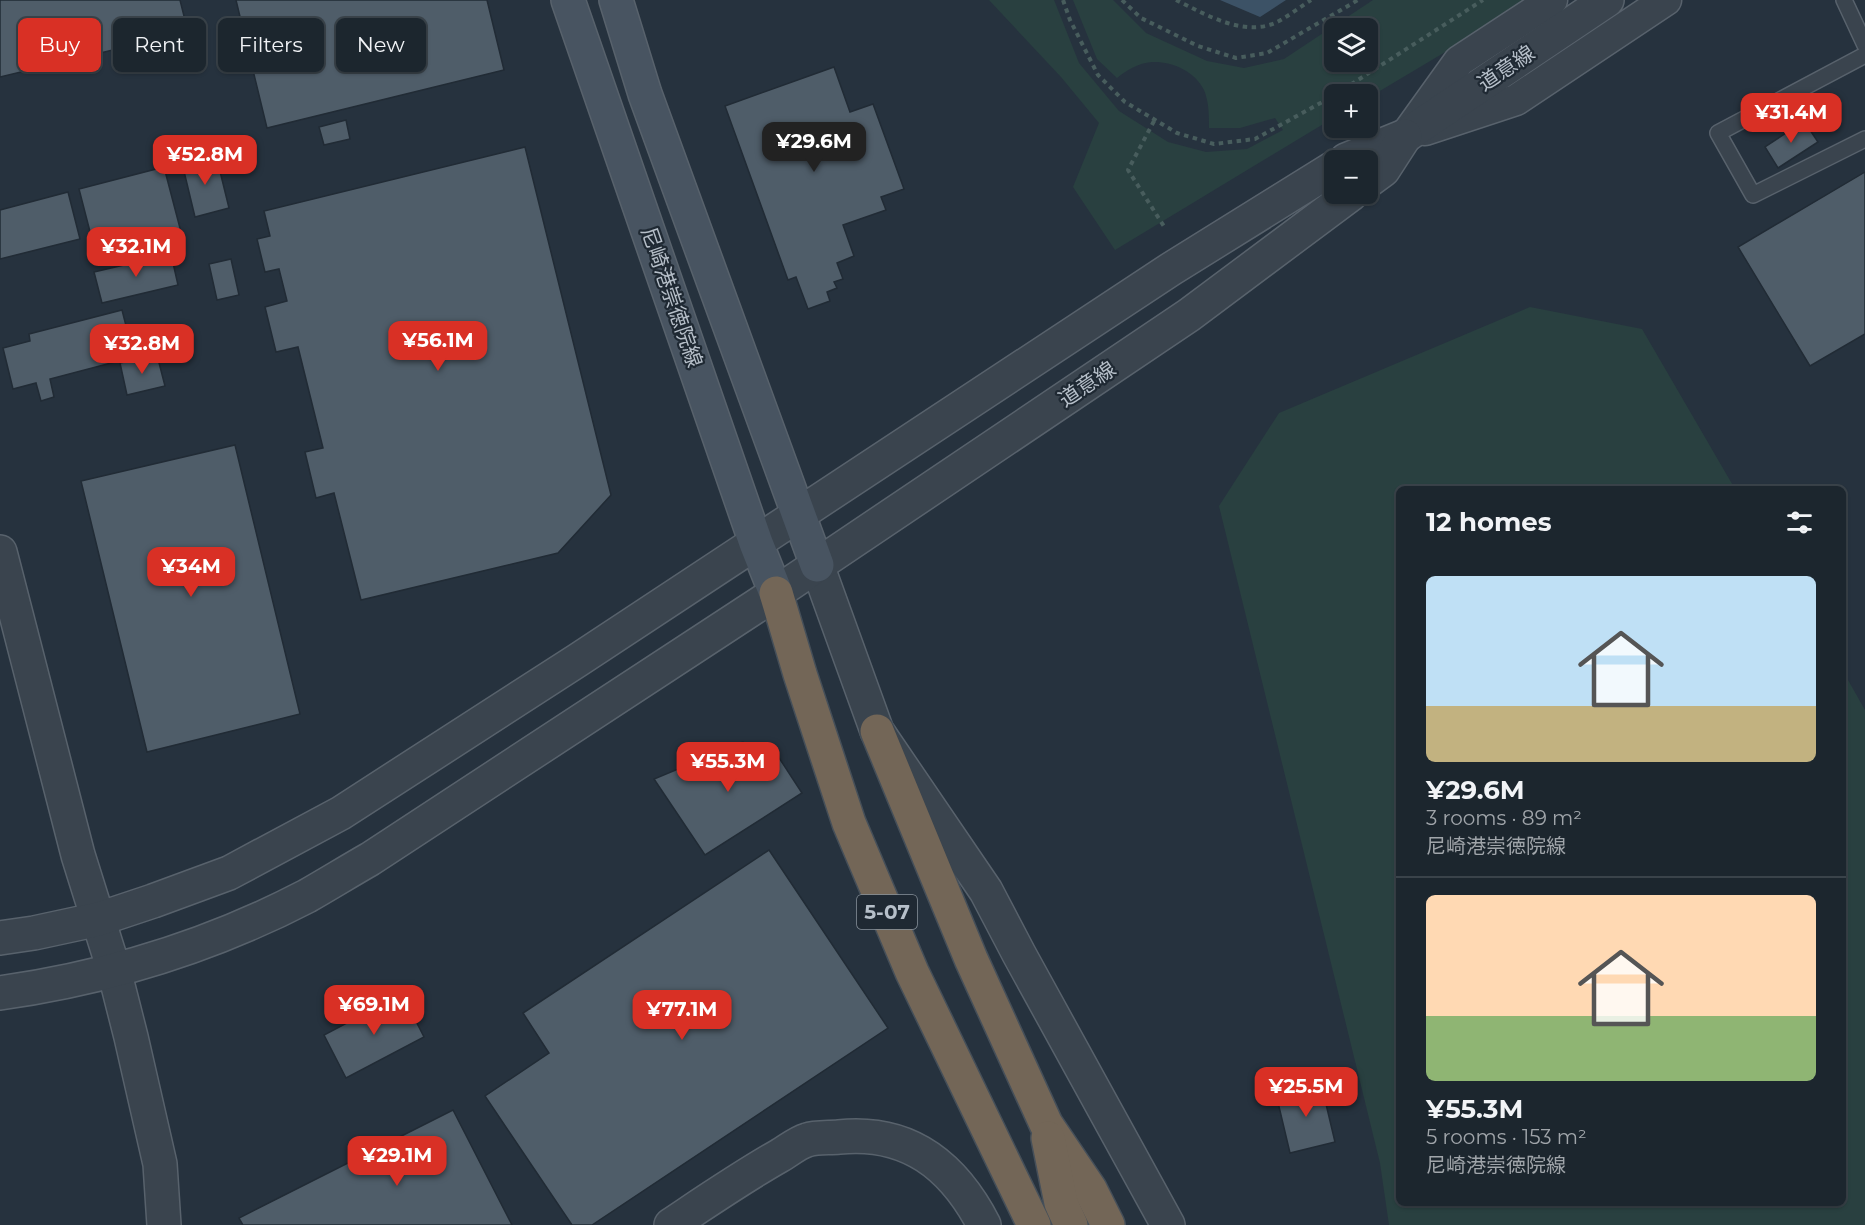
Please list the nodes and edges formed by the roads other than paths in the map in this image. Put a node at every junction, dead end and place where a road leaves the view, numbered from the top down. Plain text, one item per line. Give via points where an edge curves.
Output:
1 (568, 0) edge
2 (616, 0) edge
3 (1607, 0) edge
4 (1666, 0) edge
5 (1844, 0) edge
6 (1559, 13) edge
7 (1865, 45) edge
8 (1865, 55) edge
9 (1405, 136) junction
10 (1865, 139) edge
11 (1371, 150) edge
12 (1324, 174) edge
13 (1378, 174) edge
14 (1338, 204) edge
15 (799, 516) junction
16 (756, 543) junction
17 (0, 552) edge
18 (817, 566) junction
19 (776, 594) junction
20 (877, 731) junction
21 (99, 919) junction
22 (0, 938) edge
23 (114, 970) junction
24 (0, 993) edge
25 (1046, 1124) junction
26 (1066, 1214) edge
27 (1033, 1222) edge
28 (164, 1225) edge
29 (671, 1225) edge
30 (984, 1225) edge
31 (1107, 1225) edge
32 (1168, 1225) edge

1 - 16 main road, 尼崎港崇徳院線
2 - 15 main road, 尼崎港崇徳院線 via 645,94
3 - 6 street, 道意線
4 - 9 street via 1516,100
5 - 7 lane
6 - 9 street, 道意線
8 - 10 lane via 1718,133 1753,195
9 - 11 street, 道意線
9 - 13 street, 道意線
12 - 15 street via 1171,269
14 - 18 street, 道意線 via 1190,315
15 - 16 street
15 - 18 main road, 尼崎港崇徳院線
16 - 19 main road, 尼崎港崇徳院線
16 - 21 street via 341,813 229,873
17 - 21 street via 78,855
18 - 19 street, 道意線
18 - 20 street
19 - 23 street, 道意線 via 380,853 306,896 230,931
19 - 27 highway, 5-07 via 849,823 912,972
20 - 25 highway, 5-07 via 971,959
20 - 32 street via 986,891
21 - 22 street
21 - 23 street
23 - 24 street, 道意線
23 - 28 street via 160,1164
25 - 26 highway, 5-07
25 - 31 highway, 5-07 via 1090,1189
29 - 30 street via 807,1140 849,1136 886,1138 921,1153 947,1172 974,1205

